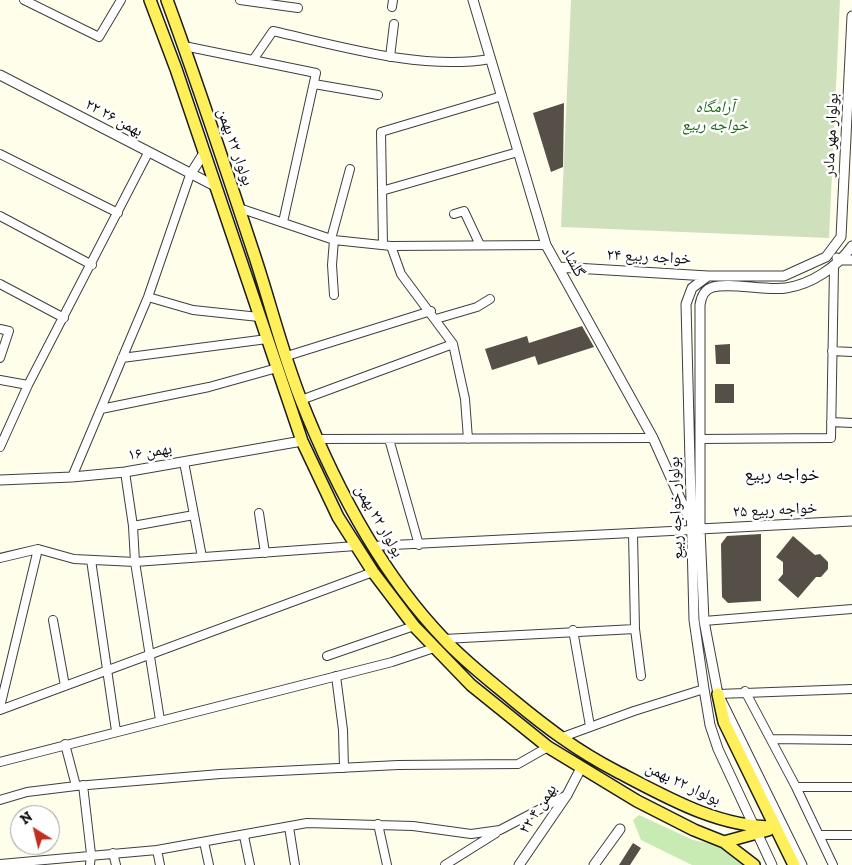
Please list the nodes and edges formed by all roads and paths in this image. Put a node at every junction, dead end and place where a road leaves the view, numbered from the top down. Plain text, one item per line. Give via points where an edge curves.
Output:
1 (24, 0) edge
2 (121, 0) edge
3 (150, 0) edge
4 (167, 0) edge
5 (240, 0) edge
6 (473, 0) edge
7 (298, 8) dead end
8 (852, 16) edge
9 (394, 24) dead end
10 (184, 46) junction
11 (390, 57) junction
12 (851, 57) edge
13 (490, 59) junction
14 (253, 60) junction
15 (0, 76) edge
16 (314, 84) junction
17 (378, 94) dead end
18 (502, 96) junction
19 (518, 152) junction
20 (148, 153) junction
21 (204, 153) junction
22 (0, 154) edge
23 (350, 169) dead end
24 (190, 175) junction
25 (215, 186) junction
26 (382, 188) junction
27 (239, 208) junction
28 (118, 213) junction
29 (454, 214) dead end
30 (0, 216) edge
31 (283, 222) junction
32 (332, 240) junction
33 (387, 245) junction
34 (546, 245) junction
35 (480, 246) junction
36 (852, 246) edge
37 (832, 252) junction
38 (852, 260) edge
39 (837, 264) junction
40 (92, 265) junction
41 (558, 267) junction
42 (708, 276) junction
43 (0, 284) edge
44 (334, 295) dead end
45 (148, 297) junction
46 (490, 299) dead end
47 (431, 311) junction
48 (259, 317) junction
49 (64, 318) junction
50 (436, 319) junction
51 (0, 329) edge
52 (267, 339) junction
53 (453, 344) junction
54 (832, 351) junction
55 (852, 352) edge
56 (287, 356) junction
57 (0, 358) edge
58 (122, 358) junction
59 (277, 368) junction
60 (0, 380) edge
61 (28, 385) junction
62 (301, 400) junction
63 (100, 409) junction
64 (831, 422) junction
65 (852, 423) edge
66 (653, 438) junction
67 (317, 439) junction
68 (389, 439) junction
69 (468, 439) junction
70 (700, 439) junction
71 (302, 441) junction
72 (0, 446) edge
73 (184, 462) junction
74 (125, 472) junction
75 (72, 477) junction
76 (0, 480) edge
77 (259, 513) dead end
78 (194, 515) junction
79 (852, 521) edge
80 (133, 526) junction
81 (694, 527) junction
82 (633, 533) junction
83 (419, 545) junction
84 (356, 546) junction
85 (373, 546) junction
86 (38, 549) junction
87 (265, 553) junction
88 (202, 557) junction
89 (0, 558) edge
90 (91, 560) junction
91 (135, 562) junction
92 (373, 572) junction
93 (852, 609) edge
94 (53, 620) dead end
95 (704, 621) junction
96 (414, 626) junction
97 (635, 629) junction
98 (573, 630) junction
99 (444, 639) junction
100 (434, 648) junction
101 (149, 655) junction
102 (327, 656) dead end
103 (107, 671) junction
104 (336, 676) junction
105 (641, 676) dead end
106 (65, 686) junction
107 (704, 690) junction
108 (852, 690) edge
109 (745, 691) junction
110 (718, 694) junction
111 (0, 708) edge
112 (160, 720) junction
113 (590, 726) junction
114 (116, 731) junction
115 (560, 738) junction
116 (771, 739) junction
117 (852, 740) edge
118 (65, 744) junction
119 (548, 747) junction
120 (0, 762) edge
121 (344, 768) junction
122 (581, 768) junction
123 (80, 786) junction
124 (796, 787) junction
125 (852, 787) edge
126 (566, 795) junction
127 (0, 800) edge
128 (378, 824) junction
129 (288, 827) junction
130 (774, 827) junction
131 (620, 829) dead end
132 (500, 830) junction
133 (755, 831) junction
134 (820, 835) junction
135 (852, 835) edge
136 (244, 836) junction
137 (204, 842) junction
138 (724, 842) junction
139 (157, 850) junction
140 (114, 853) junction
141 (91, 854) junction
142 (0, 864) edge
143 (90, 865) edge
144 (116, 865) edge
145 (160, 865) edge
146 (209, 865) edge
147 (250, 865) edge
148 (295, 865) edge
149 (387, 865) edge
150 (445, 865) edge
151 (519, 865) edge
152 (594, 865) edge
153 (754, 865) edge
154 (772, 865) edge
155 (794, 865) edge
156 (802, 865) edge
157 (833, 865) edge

1 - 2 street via 99,38
3 - 21 main road, بولوار ۲۲ بهمن
4 - 10 main road, بولوار ۲۲ بهمن
5 - 7 street
6 - 13 street, گلشاد
8 - 12 street, بولوار مهر مادر
9 - 11 street
10 - 14 street
10 - 27 main road, بولوار ۲۲ بهمن
11 - 13 street via 476,62
11 - 14 street via 274,31
12 - 37 street, بولوار مهر مادر via 841,237
13 - 18 street, گلشاد
14 - 16 street via 316,73
15 - 20 street, ۲۲ بهمن ۲۶
16 - 17 street
16 - 31 street
18 - 19 street, گلشاد
18 - 26 street via 382,132
19 - 26 street via 385,190
19 - 34 street, گلشاد
20 - 24 street, ۲۲ بهمن ۲۶
20 - 28 street
21 - 24 street
21 - 25 main road, بولوار ۲۲ بهمن
22 - 28 street
23 - 32 street
24 - 25 street, ۲۲ بهمن ۲۶
24 - 45 street
25 - 48 main road, بولوار ۲۲ بهمن
26 - 33 street
27 - 31 street
27 - 56 main road, بولوار ۲۲ بهمن
28 - 40 street
29 - 35 street via 464,211
30 - 40 street
31 - 32 street
32 - 33 street
32 - 44 street
33 - 35 street
33 - 47 street via 401,274
34 - 35 street
34 - 41 street, گلشاد
36 - 39 street
37 - 39 street
37 - 42 street via 820,262 784,276
38 - 39 street
39 - 54 street
39 - 70 street, بولوار خواجه ربیع via 786,288 714,286 704,295 700,305
40 - 49 street
41 - 42 street, خواجه ربیع ۲۴
41 - 66 street, گلشاد
42 - 81 street, بولوار خواجه ربیع via 692,288 686,304
43 - 49 street
45 - 48 street via 193,310
45 - 58 street
46 - 50 street via 476,307
47 - 50 street
47 - 56 street
48 - 52 main road, بولوار ۲۲ بهمن
49 - 61 street
50 - 53 street
51 - 57 street via 9,331
52 - 58 street
52 - 59 main road, بولوار ۲۲ بهمن
53 - 62 street
53 - 69 street via 465,399
54 - 55 street
54 - 64 street
56 - 62 main road, بولوار ۲۲ بهمن
58 - 63 street
59 - 63 street via 209,387
59 - 71 main road, بولوار ۲۲ بهمن
60 - 61 street
61 - 72 street
62 - 67 main road, بولوار ۲۲ بهمن
63 - 75 street
64 - 65 street
64 - 70 street via 831,438
66 - 69 street
66 - 81 street, گلشاد
67 - 68 street
67 - 85 main road, بولوار ۲۲ بهمن via 352,512
68 - 69 street
68 - 83 street
70 - 81 street, بولوار خواجه ربیع
71 - 73 street, بهمن ۱۶
71 - 84 main road, بولوار ۲۲ بهمن via 338,517
73 - 74 street, بهمن ۱۶
73 - 78 street
74 - 75 street, بهمن ۱۶
74 - 80 street
75 - 76 street, بهمن ۱۶
77 - 87 street
78 - 80 street
78 - 88 street
79 - 81 street, خواجه ربیع ۲۵
80 - 91 street
81 - 82 street
81 - 95 street, بولوار خواجه ربیع
81 - 107 street, بولوار خواجه ربیع via 694,620
82 - 83 street
82 - 97 street
83 - 85 street
84 - 87 street
84 - 92 main road, بولوار ۲۲ بهمن
85 - 99 main road, بولوار ۲۲ بهمن via 385,566
86 - 89 street
86 - 90 street
86 - 111 street
87 - 88 street
88 - 91 street
90 - 91 street
90 - 103 street
91 - 101 street
92 - 96 main road, بولوار ۲۲ بهمن
92 - 101 street
93 - 95 street
94 - 106 street
95 - 110 street, بولوار خواجه ربیع
96 - 100 main road, بولوار ۲۲ بهمن
96 - 102 street
97 - 98 street
97 - 105 street
98 - 99 street
98 - 113 street
99 - 115 main road, بولوار ۲۲ بهمن via 481,674
100 - 104 street
100 - 119 main road, بولوار ۲۲ بهمن via 471,685
101 - 103 street
101 - 112 street
103 - 106 street
103 - 114 street
104 - 112 street
104 - 121 street
106 - 111 street
107 - 113 street
107 - 133 street, بولوار خواجه ربیع via 718,749
108 - 109 street
109 - 110 street
109 - 116 street
110 - 130 main road via 724,722
110 - 156 street, بولوار خواجه ربیع
112 - 114 street
113 - 115 street
114 - 118 street
115 - 133 main road, بولوار ۲۲ بهمن via 702,813
116 - 117 street
116 - 124 street
118 - 120 street
118 - 123 street
119 - 121 street via 518,764
119 - 122 main road, بولوار ۲۲ بهمن
121 - 123 street
122 - 126 street, ۲۲ بهمن ۴
122 - 138 main road, بولوار ۲۲ بهمن via 653,809
123 - 127 street via 27,792
123 - 141 street
124 - 125 street
124 - 134 street
126 - 132 street
126 - 151 street, ۲۲ بهمن ۴
128 - 129 street via 307,823
128 - 132 street via 471,834
128 - 149 street
129 - 136 street
129 - 148 street
130 - 133 main road, بولوار ۲۲ بهمن
130 - 155 main road
131 - 152 street
132 - 150 street
133 - 138 main road
133 - 154 street, بولوار خواجه ربیع
134 - 135 street
134 - 157 street
136 - 137 street
136 - 147 street
137 - 139 street
137 - 146 street
138 - 153 main road, بولوار ۲۲ بهمن
139 - 140 street
139 - 145 street
140 - 141 street
140 - 144 street
141 - 142 street
141 - 143 street

